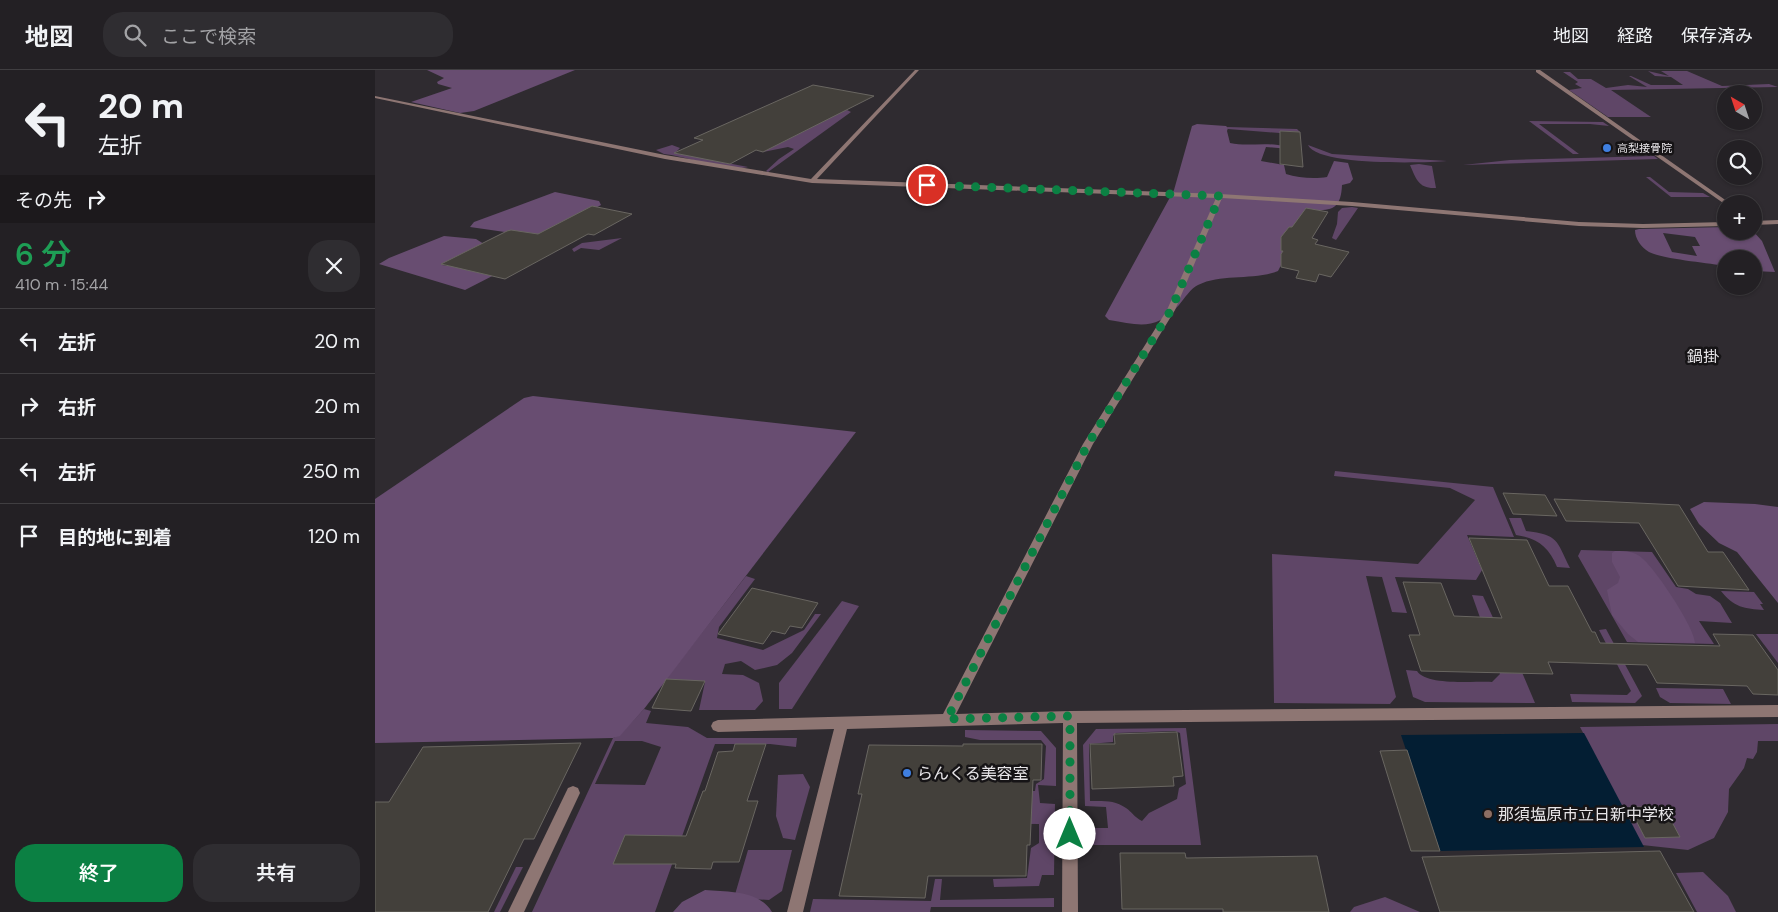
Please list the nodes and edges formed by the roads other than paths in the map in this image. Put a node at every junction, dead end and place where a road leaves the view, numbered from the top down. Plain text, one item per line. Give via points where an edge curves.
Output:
1 (917, 70) edge
2 (1538, 71) edge
3 (375, 97) edge
4 (812, 181) junction
5 (1220, 196) junction
6 (1717, 196) edge
7 (1778, 222) edge
8 (1762, 223) edge
9 (1717, 224) edge
10 (1778, 711) edge
11 (1070, 716) junction
12 (947, 719) junction
13 (843, 722) junction
14 (718, 726) dead end
15 (573, 793) dead end
16 (516, 912) edge
17 (795, 912) edge
18 (1070, 912) edge

1 - 4 street
2 - 6 street
3 - 4 street via 665,157
4 - 5 street
5 - 9 street via 1579,224
5 - 12 street via 1171,310 1088,444
7 - 8 street
10 - 11 street
11 - 12 street
11 - 18 street
12 - 13 street
13 - 14 street
13 - 17 street
15 - 16 street

